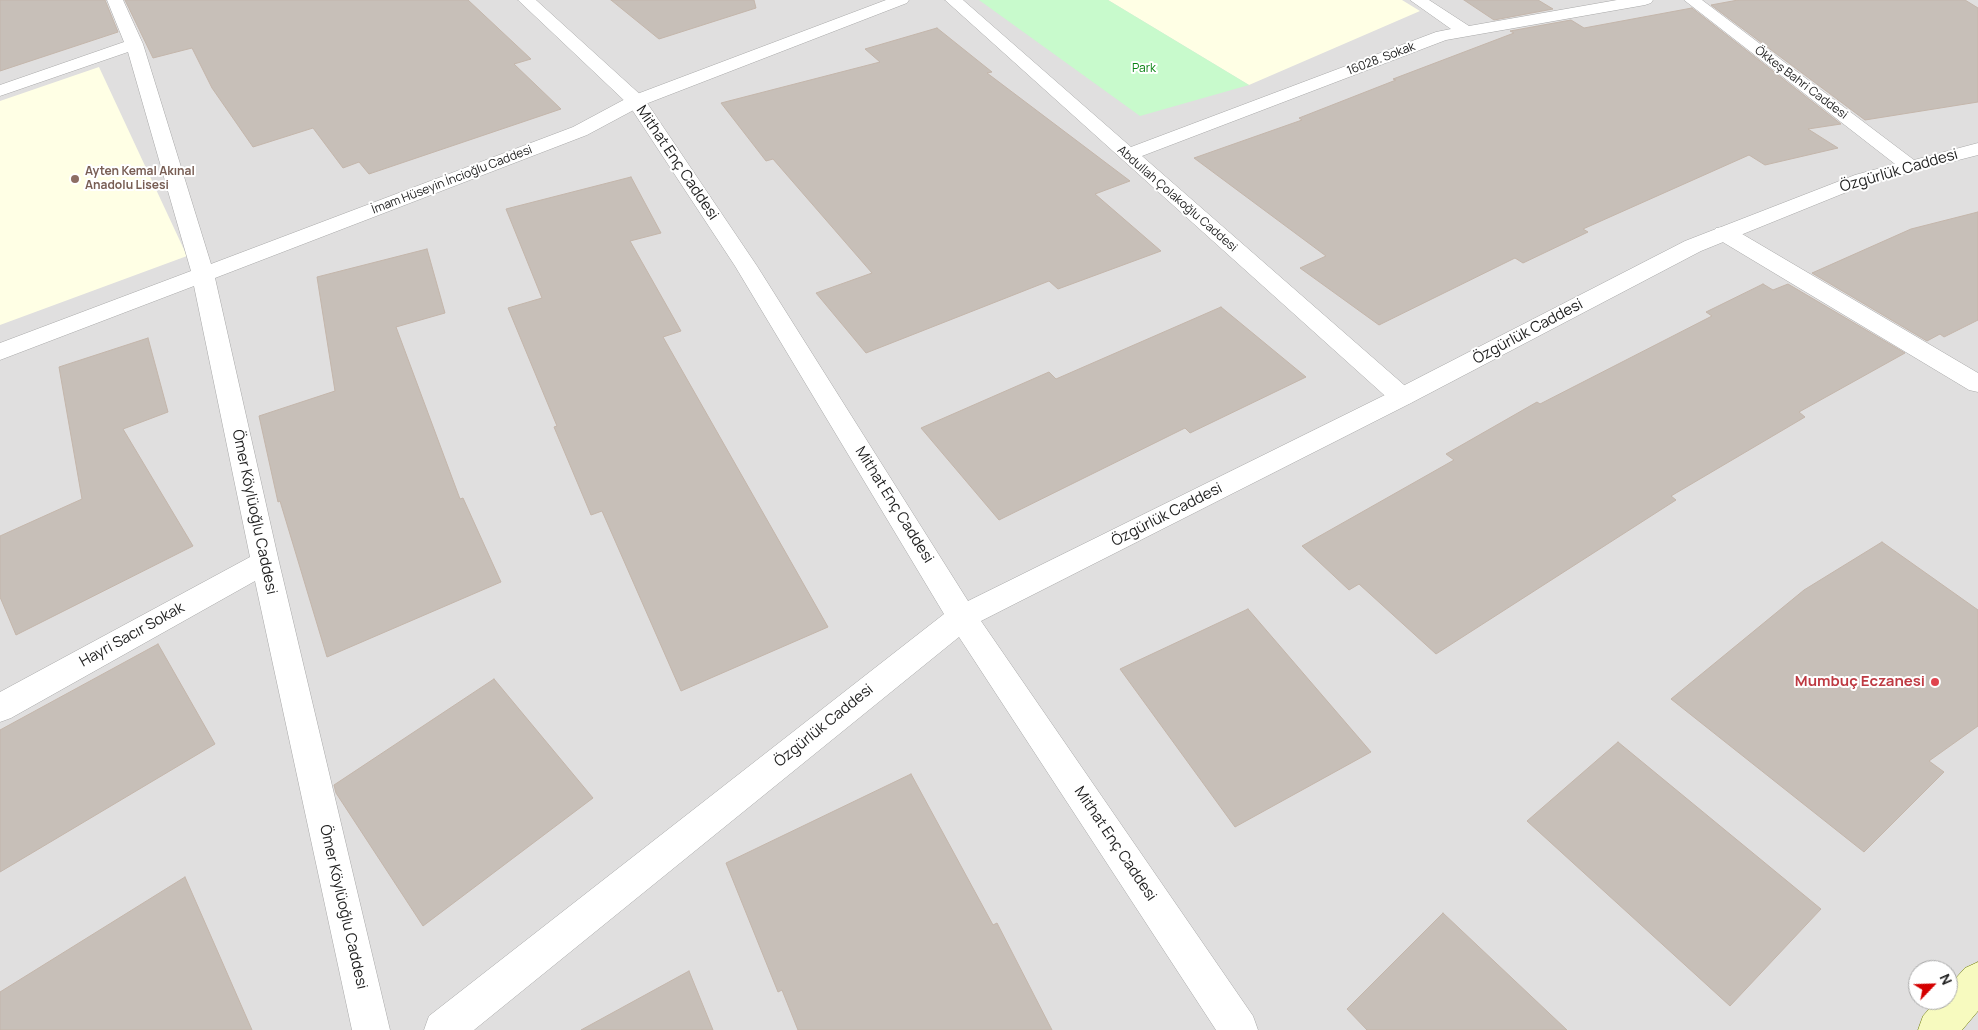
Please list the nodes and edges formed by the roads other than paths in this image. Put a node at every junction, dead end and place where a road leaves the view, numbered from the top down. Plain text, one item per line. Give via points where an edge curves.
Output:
1 (116, 0) edge
2 (526, 0) edge
3 (901, 0) edge
4 (953, 0) edge
5 (1418, 0) edge
6 (1645, 0) edge
7 (1692, 0) edge
8 (1466, 32) junction
9 (134, 44) junction
10 (0, 91) edge
11 (636, 101) junction
12 (1978, 149) edge
13 (1127, 155) junction
14 (1910, 166) junction
15 (1724, 233) junction
16 (203, 275) junction
17 (0, 352) edge
18 (1978, 384) edge
19 (1402, 397) junction
20 (265, 562) junction
21 (962, 617) junction
22 (0, 708) edge
23 (1978, 982) edge
24 (371, 1030) edge
25 (443, 1030) edge
26 (1240, 1030) edge
27 (1937, 1030) edge

1 - 9 street, Ömer Köylüoğlu Caddesi
2 - 11 street, Mithat Enç Caddesi
3 - 11 street, İmam Hüseyin İncioğlu Caddesi
4 - 13 street, Abdullah Çolakoğlu Caddesi
5 - 8 street
6 - 8 street, 16028. Sokak
7 - 14 street, Ökkeş Bahri Caddesi
8 - 13 street, 16028. Sokak via 1442,36
9 - 10 street
9 - 16 street, Ömer Köylüoğlu Caddesi
11 - 16 street, İmam Hüseyin İncioğlu Caddesi via 580,131
11 - 21 street, Mithat Enç Caddesi via 746,266
12 - 14 street, Özgürlük Caddesi
13 - 19 street, Abdullah Çolakoğlu Caddesi
14 - 15 street, Özgürlük Caddesi via 1862,179
15 - 18 street
15 - 19 street, Özgürlük Caddesi via 1692,246
16 - 17 street, İmam Hüseyin İncioğlu Caddesi
16 - 20 street, Ömer Köylüoğlu Caddesi
19 - 21 street, Özgürlük Caddesi
20 - 22 street, Hayri Sacır Sokak
20 - 24 street, Ömer Köylüoğlu Caddesi
21 - 25 street, Özgürlük Caddesi
21 - 26 street, Mithat Enç Caddesi
23 - 27 main road

